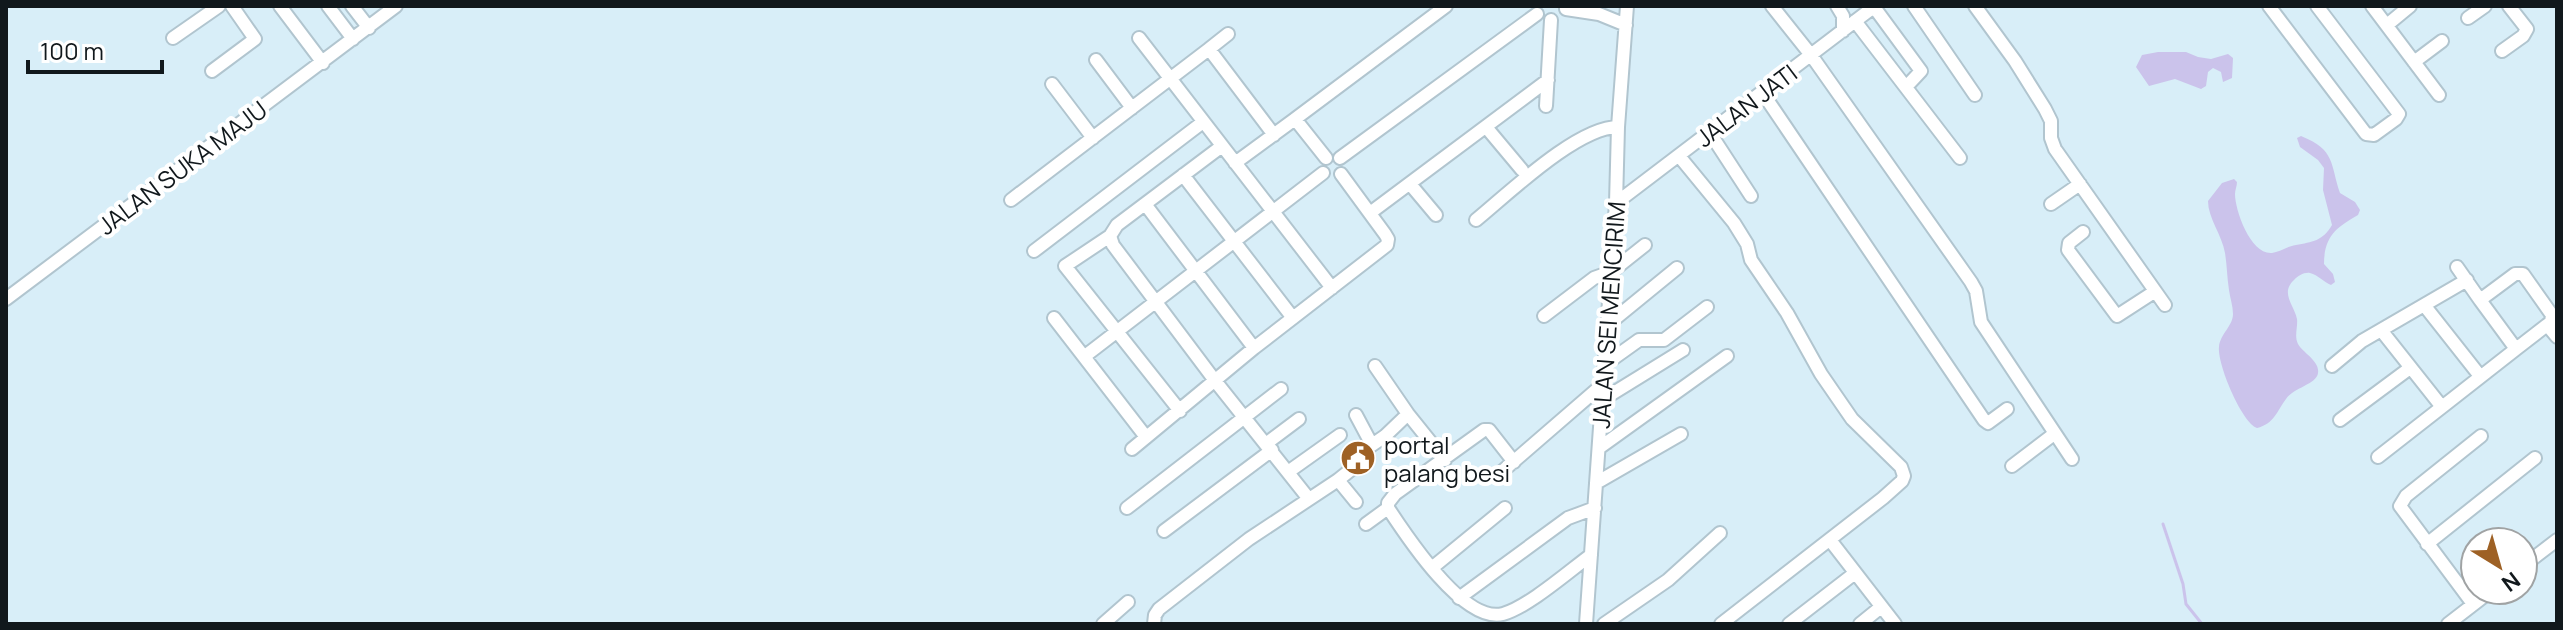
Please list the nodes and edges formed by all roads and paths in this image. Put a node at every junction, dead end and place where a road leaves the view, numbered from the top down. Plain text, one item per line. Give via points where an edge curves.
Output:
1 (219, 6) edge
2 (232, 6) edge
3 (280, 6) edge
4 (328, 6) edge
5 (352, 6) edge
6 (396, 6) edge
7 (1446, 6) edge
8 (1627, 6) edge
9 (1772, 6) edge
10 (1837, 6) edge
11 (1875, 6) edge
12 (1914, 6) edge
13 (1975, 6) edge
14 (2269, 6) edge
15 (2317, 6) edge
16 (2372, 6) edge
17 (2410, 6) edge
18 (2485, 6) edge
19 (2509, 6) edge
20 (1566, 8) edge
21 (1536, 10) edge
22 (1600, 10) edge
23 (2468, 18) dead end
24 (1551, 20) junction
25 (1855, 21) junction
26 (1626, 25) junction
27 (2387, 25) junction
28 (369, 28) junction
29 (1843, 31) junction
30 (1228, 34) dead end
31 (173, 38) dead end
32 (1139, 38) dead end
33 (353, 39) junction
34 (2442, 41) dead end
35 (1209, 49) junction
36 (2502, 51) dead end
37 (1811, 55) junction
38 (1096, 60) dead end
39 (2414, 62) junction
40 (323, 63) junction
41 (212, 71) dead end
42 (1170, 78) junction
43 (1548, 80) junction
44 (1052, 84) dead end
45 (1906, 87) junction
46 (1762, 92) junction
47 (1975, 95) dead end
48 (2439, 95) dead end
49 (1546, 106) dead end
50 (1132, 108) junction
51 (1295, 119) junction
52 (1203, 122) junction
53 (1486, 127) junction
54 (1618, 127) junction
55 (1710, 133) junction
56 (1274, 135) junction
57 (1093, 138) junction
58 (1222, 146) junction
59 (1679, 156) junction
60 (1326, 158) junction
61 (1340, 158) junction
62 (1960, 158) dead end
63 (1235, 163) junction
64 (1522, 170) dead end
65 (1323, 173) junction
66 (1341, 174) junction
67 (1183, 175) junction
68 (1410, 184) junction
69 (2080, 184) junction
70 (1751, 196) dead end
71 (1011, 200) dead end
72 (1616, 203) junction
73 (1145, 204) junction
74 (2051, 204) dead end
75 (1274, 212) junction
76 (1370, 213) junction
77 (1436, 215) dead end
78 (1476, 220) dead end
79 (2083, 232) dead end
80 (1110, 236) junction
81 (1234, 243) junction
82 (1645, 245) dead end
83 (1034, 251) dead end
84 (2457, 267) dead end
85 (1677, 268) dead end
86 (1195, 272) junction
87 (1611, 272) junction
88 (2467, 280) junction
89 (1332, 288) junction
90 (2154, 292) junction
91 (6, 299) edge
92 (2480, 300) junction
93 (1156, 302) junction
94 (2165, 305) dead end
95 (2424, 305) junction
96 (1707, 307) dead end
97 (1544, 316) dead end
98 (1054, 318) dead end
99 (1293, 318) junction
100 (2547, 325) junction
101 (1606, 326) junction
102 (2381, 330) junction
103 (1116, 331) junction
104 (2557, 337) edge
105 (1254, 348) junction
106 (2516, 349) junction
107 (1683, 350) dead end
108 (1085, 356) junction
109 (1727, 356) dead end
110 (1604, 365) junction
111 (1375, 366) dead end
112 (2332, 366) dead end
113 (2410, 368) junction
114 (2480, 376) junction
115 (1216, 382) junction
116 (1602, 385) junction
117 (1281, 389) dead end
118 (1602, 400) junction
119 (2442, 407) junction
120 (2007, 409) dead end
121 (1180, 411) junction
122 (1408, 414) junction
123 (1356, 415) dead end
124 (1244, 416) junction
125 (1299, 419) dead end
126 (2340, 420) dead end
127 (1681, 434) dead end
128 (2054, 434) junction
129 (1340, 435) dead end
130 (2481, 436) dead end
131 (1146, 437) junction
132 (1270, 447) junction
133 (1599, 448) junction
134 (1132, 449) dead end
135 (2378, 457) dead end
136 (2535, 458) dead end
137 (2072, 459) dead end
138 (1445, 460) junction
139 (1514, 462) junction
140 (1358, 464) dead end
141 (2012, 466) dead end
142 (1288, 472) junction
143 (1498, 475) dead end
144 (1338, 480) junction
145 (1596, 483) junction
146 (1309, 499) junction
147 (1356, 502) dead end
148 (1127, 508) dead end
149 (1388, 508) junction
150 (1505, 508) dead end
151 (1595, 508) junction
152 (1366, 524) dead end
153 (1164, 531) dead end
154 (1720, 533) dead end
155 (1830, 540) junction
156 (2557, 540) edge
157 (2427, 544) junction
158 (2539, 554) edge
159 (1591, 555) junction
160 (1433, 567) junction
161 (1855, 573) junction
162 (2459, 586) edge
163 (1459, 598) junction
164 (1128, 602) dead end
165 (2470, 606) edge
166 (1881, 607) junction
167 (1738, 619) edge
168 (1103, 624) edge
169 (1154, 624) edge
170 (1586, 624) edge
171 (1604, 624) edge
172 (1721, 624) edge
173 (1789, 624) edge
174 (1860, 624) edge
175 (1895, 624) edge
176 (2448, 624) edge

1 - 31 street
2 - 41 street via 255,39
3 - 40 street
4 - 33 street
5 - 28 street
6 - 28 street, JALAN SUKA MAJU
7 - 51 street
8 - 26 street, JALAN SEI MENCIRIM
9 - 37 street
10 - 29 street
11 - 25 street, JALAN JATI
11 - 45 street via 1921,71
12 - 47 street
13 - 69 street via 2045,109 2055,149
14 - 15 street via 2366,134 2374,135 2399,114
16 - 27 street
17 - 27 street
18 - 23 street
19 - 36 street via 2527,29
20 - 22 street
20 - 24 street
21 - 24 street
21 - 61 street
22 - 26 street
24 - 43 street
25 - 29 street, JALAN JATI
25 - 45 street
26 - 54 street, JALAN SEI MENCIRIM
27 - 39 street
28 - 33 street, JALAN SUKA MAJU
29 - 37 street, JALAN JATI
30 - 35 street
32 - 42 street
33 - 40 street, JALAN SUKA MAJU
34 - 39 street
35 - 42 street
35 - 56 street
37 - 46 street, JALAN JATI
37 - 128 street via 1971,282 1981,322
38 - 50 street
39 - 48 street
40 - 91 street, JALAN SUKA MAJU
42 - 50 street
42 - 52 street
43 - 49 street
43 - 53 street
44 - 57 street
45 - 62 street
46 - 55 street, JALAN JATI
46 - 120 street via 1984,420 1992,422
50 - 57 street
51 - 56 street
51 - 60 street
52 - 58 street
52 - 83 street
53 - 64 street
53 - 68 street
54 - 72 street, JALAN SEI MENCIRIM
54 - 78 street via 1579,139
55 - 59 street, JALAN JATI
55 - 70 street
56 - 63 street
57 - 71 street
58 - 63 street
58 - 67 street
59 - 72 street, JALAN JATI
59 - 155 street via 1734,223 1751,260 1852,419 1903,472 1897,486
60 - 61 street
60 - 65 street
61 - 66 street
63 - 75 street
65 - 66 street via 1331,178
65 - 75 street
66 - 76 street
67 - 73 street
67 - 81 street
68 - 76 street
68 - 77 street
69 - 74 street
69 - 90 street
72 - 87 street, JALAN SEI MENCIRIM
73 - 80 street
73 - 86 street
75 - 81 street
75 - 89 street
76 - 89 street via 1387,245
79 - 90 street via 2068,250 2117,316
80 - 93 street
80 - 103 street via 1065,268
81 - 86 street
81 - 99 street
82 - 87 street
84 - 88 street
85 - 101 street
86 - 93 street
86 - 105 street
87 - 97 street via 1594,278
87 - 101 street, JALAN SEI MENCIRIM
88 - 92 street
88 - 95 street
89 - 99 street
90 - 94 street
92 - 100 street via 2515,274 2523,274 2552,315
92 - 106 street
93 - 103 street
93 - 115 street
95 - 102 street
95 - 114 street
96 - 110 street via 1664,340 1639,340
98 - 108 street
99 - 105 street
100 - 104 street
100 - 106 street
101 - 110 street, JALAN SEI MENCIRIM
102 - 112 street
102 - 113 street
103 - 108 street
103 - 121 street
105 - 115 street
106 - 114 street
107 - 118 street
108 - 131 street
109 - 133 street
110 - 116 street, JALAN SEI MENCIRIM
111 - 122 street
113 - 119 street
113 - 126 street
114 - 119 street
115 - 121 street
115 - 124 street
116 - 118 street, JALAN SEI MENCIRIM
116 - 139 street
117 - 124 street
118 - 133 street, JALAN SEI MENCIRIM
119 - 135 street
121 - 131 street
122 - 123 street via 1372,445
122 - 138 street
124 - 132 street
124 - 148 street
125 - 132 street
127 - 145 street
128 - 137 street
128 - 141 street
129 - 142 street
130 - 157 street via 2401,502
131 - 134 street
132 - 142 street
132 - 153 street
133 - 145 street, JALAN SEI MENCIRIM
136 - 157 street
138 - 139 street via 1487,429
138 - 149 street via 1395,494
139 - 143 street
140 - 144 street
142 - 146 street
144 - 146 street
144 - 147 street
145 - 151 street, JALAN SEI MENCIRIM
146 - 169 street via 1159,609
149 - 152 street
149 - 160 street
150 - 160 street
151 - 159 street, JALAN SEI MENCIRIM
151 - 163 street via 1568,518
154 - 171 street via 1668,580
155 - 161 street
155 - 167 street
156 - 158 street
157 - 162 street
159 - 163 street via 1503,614 1482,613
159 - 170 street, JALAN SEI MENCIRIM
160 - 163 street
161 - 166 street
161 - 173 street
164 - 168 street
165 - 176 street
166 - 174 street
166 - 175 street
167 - 172 street

